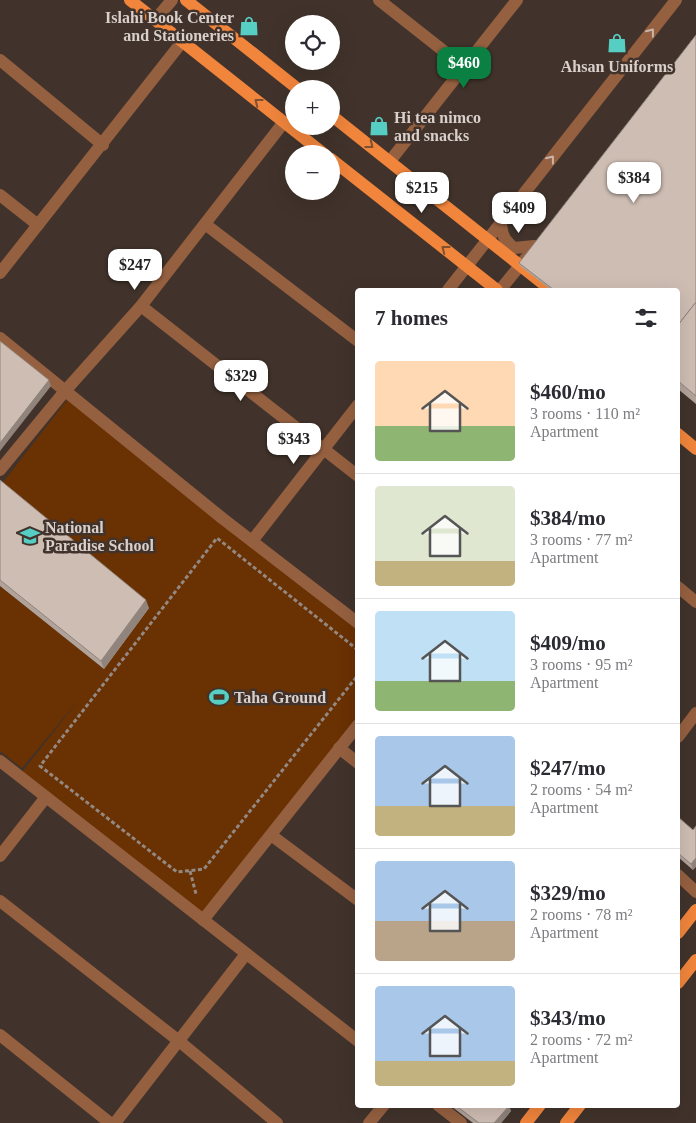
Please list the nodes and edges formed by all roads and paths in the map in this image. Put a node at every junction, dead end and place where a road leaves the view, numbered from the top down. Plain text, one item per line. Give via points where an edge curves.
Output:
1 (130, 0) edge
2 (172, 0) edge
3 (186, 0) edge
4 (379, 0) edge
5 (517, 0) edge
6 (676, 0) edge
7 (155, 20) junction
8 (182, 42) junction
9 (0, 60) edge
10 (464, 67) junction
11 (287, 80) edge
12 (284, 122) junction
13 (340, 122) edge
14 (103, 145) junction
15 (313, 145) edge
16 (390, 161) junction
17 (340, 166) edge
18 (0, 195) edge
19 (501, 223) junction
20 (205, 224) junction
21 (38, 225) junction
22 (488, 239) junction
23 (466, 266) junction
24 (520, 266) junction
25 (0, 274) edge
26 (450, 288) edge
27 (496, 288) edge
28 (501, 288) edge
29 (548, 288) edge
30 (141, 306) junction
31 (0, 338) edge
32 (355, 339) edge
33 (65, 391) junction
34 (355, 409) edge
35 (680, 436) edge
36 (323, 449) junction
37 (696, 449) edge
38 (0, 470) edge
39 (355, 474) edge
40 (252, 541) junction
41 (680, 589) edge
42 (696, 602) edge
43 (355, 621) edge
44 (355, 648) edge
45 (355, 679) edge
46 (696, 713) edge
47 (355, 729) edge
48 (680, 733) edge
49 (339, 748) junction
50 (0, 761) edge
51 (355, 761) edge
52 (46, 797) junction
53 (271, 835) junction
54 (0, 856) edge
55 (680, 877) edge
56 (696, 892) edge
57 (355, 898) edge
58 (0, 901) edge
59 (696, 910) edge
60 (204, 920) junction
61 (680, 931) edge
62 (246, 954) junction
63 (696, 960) edge
64 (680, 980) edge
65 (0, 1035) edge
66 (355, 1039) edge
67 (179, 1041) junction
68 (382, 1108) edge
69 (442, 1108) edge
70 (538, 1108) edge
71 (578, 1108) edge
72 (110, 1123) edge
73 (115, 1123) edge
74 (278, 1123) edge
75 (369, 1123) edge
76 (461, 1123) edge
77 (526, 1123) edge
78 (566, 1123) edge

1 - 7 main road
2 - 7 street
3 - 11 main road
4 - 10 street
5 - 10 street
19 -> 6 street
7 - 8 main road
12 -> 8 main road
8 - 14 street
9 - 14 street
10 - 16 street
12 - 15 main road
12 - 20 street
13 -> 16 main road
14 - 21 street
16 - 22 main road
23 -> 17 main road
18 - 21 street
19 - 22 street
19 - 24 street via 502,236 514,248 537,243
20 - 30 street
20 - 32 street
21 - 25 street
22 - 23 street
22 - 24 main road
23 - 26 street
23 - 27 main road
24 - 28 street
24 - 29 main road
30 - 33 street
30 - 36 street
31 - 33 street
33 - 38 street
33 - 40 street
34 - 36 street
35 - 37 main road
36 - 39 street
36 - 40 street
40 - 43 street
41 - 42 street
44 - 45 path via 216,538 40,766 177,872 204,869
46 - 48 street
47 - 49 street
49 - 51 street
49 - 53 street
50 - 52 street
52 - 54 street
52 - 60 street
53 - 57 street
53 - 60 street
55 - 56 street
58 - 67 street
59 - 61 main road
60 - 62 street
62 - 66 street
62 - 67 street
63 - 64 main road
65 - 72 street
67 - 73 street
67 - 74 street
68 - 75 street
69 - 76 street
70 - 77 main road
71 - 78 main road

